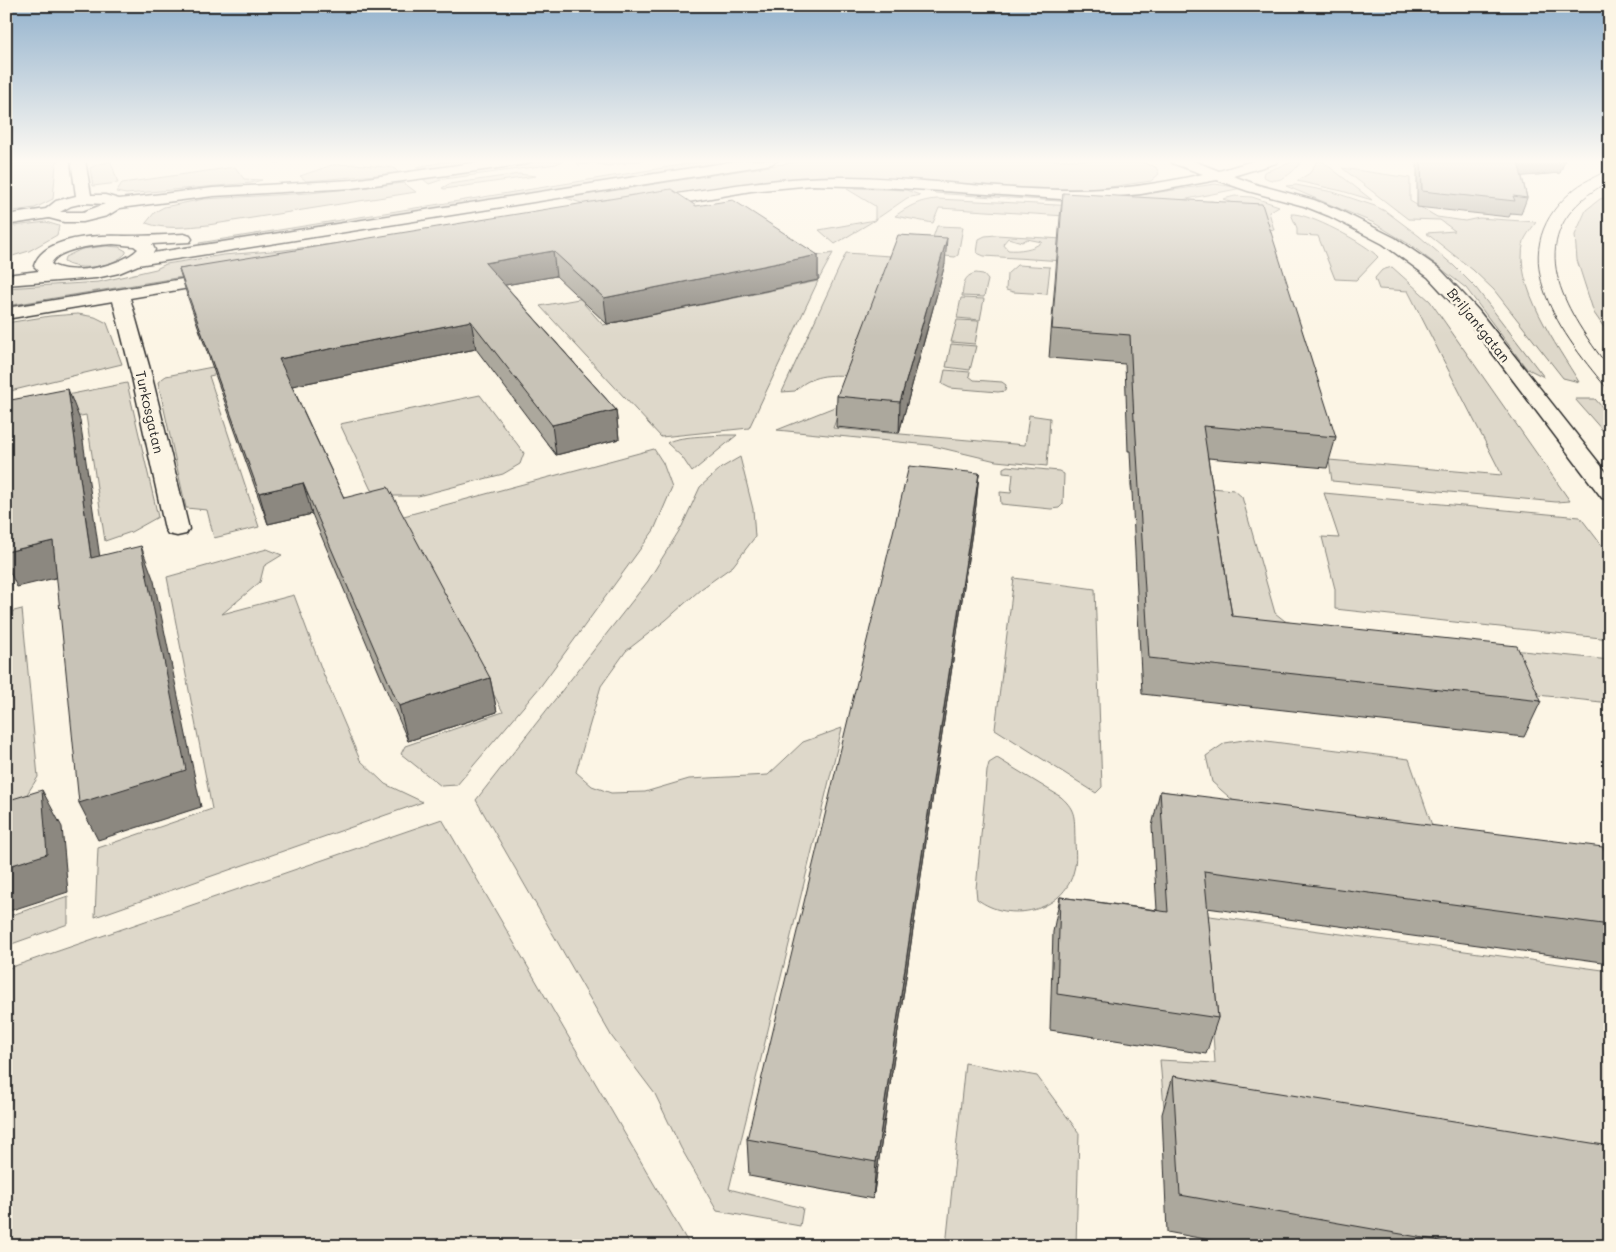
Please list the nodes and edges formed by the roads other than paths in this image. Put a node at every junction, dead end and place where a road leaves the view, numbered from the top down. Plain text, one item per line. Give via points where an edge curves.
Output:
1 (90, 218) edge
2 (323, 218) edge
3 (403, 218) edge
4 (1345, 218) edge
5 (131, 240) junction
6 (93, 241) junction
7 (55, 252) junction
8 (134, 261) junction
9 (15, 263) edge
10 (64, 274) junction
11 (230, 276) edge
12 (6, 280) edge
13 (120, 295) junction
14 (6, 314) edge
15 (1610, 493) edge
16 (177, 529) dead end

1 - 6 street
2 - 5 street via 207,237
3 - 8 street
4 - 15 street, Briljantgatan via 1389,241 1434,273 1472,314
5 - 6 street
5 - 8 street via 146,247 145,254
6 - 7 street
7 - 9 street
7 - 10 street via 44,259 42,266
8 - 10 street via 101,271
10 - 12 street
11 - 13 street
13 - 14 street
13 - 16 street, Turkosgatan

